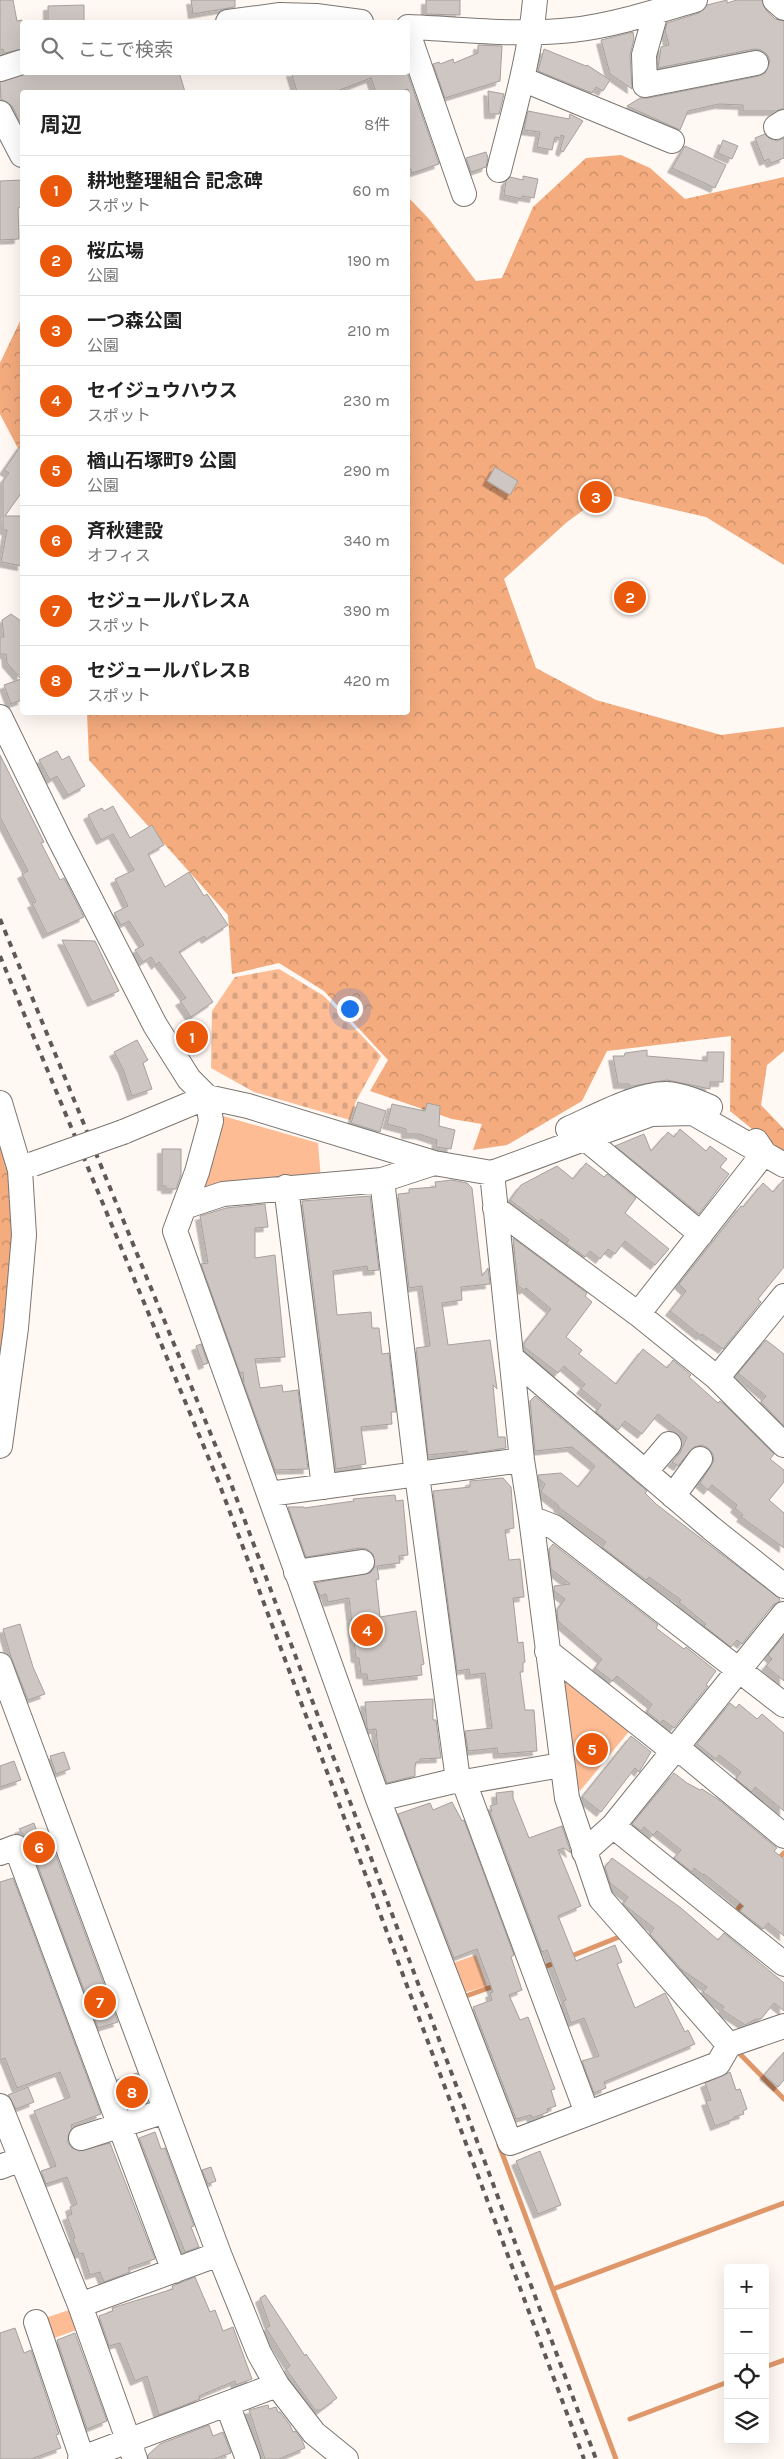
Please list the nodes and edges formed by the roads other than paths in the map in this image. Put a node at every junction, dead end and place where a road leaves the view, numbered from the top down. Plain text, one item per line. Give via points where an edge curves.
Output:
1 (535, 0) edge
2 (696, 0) edge
3 (775, 0) edge
4 (784, 8) edge
5 (656, 12) junction
6 (243, 20) edge
7 (346, 20) edge
8 (410, 27) edge
9 (532, 32) junction
10 (410, 39) edge
11 (20, 63) edge
12 (756, 63) dead end
13 (0, 69) edge
14 (522, 79) junction
15 (0, 113) edge
16 (672, 141) dead end
17 (20, 151) edge
18 (499, 170) dead end
19 (464, 194) dead end
20 (0, 717) edge
21 (207, 1097) junction
22 (0, 1103) edge
23 (586, 1139) junction
24 (372, 1144) junction
25 (774, 1159) edge
26 (434, 1163) junction
27 (27, 1167) junction
28 (492, 1173) junction
29 (382, 1180) junction
30 (286, 1188) junction
31 (184, 1208) junction
32 (495, 1208) junction
33 (701, 1234) junction
34 (784, 1296) edge
35 (638, 1314) junction
36 (512, 1358) junction
37 (717, 1378) junction
38 (2, 1407) edge
39 (669, 1444) dead end
40 (784, 1445) edge
41 (0, 1446) edge
42 (700, 1459) dead end
43 (522, 1460) junction
44 (645, 1472) junction
45 (417, 1475) junction
46 (324, 1487) junction
47 (268, 1494) junction
48 (673, 1496) junction
49 (531, 1518) junction
50 (362, 1562) dead end
51 (296, 1572) junction
52 (784, 1586) edge
53 (784, 1614) edge
54 (547, 1651) junction
55 (0, 1665) edge
56 (740, 1669) junction
57 (784, 1705) edge
58 (672, 1750) junction
59 (561, 1765) junction
60 (461, 1781) junction
61 (378, 1799) junction
62 (613, 1826) junction
63 (784, 1836) edge
64 (584, 1852) junction
65 (0, 1853) edge
66 (784, 1964) edge
67 (784, 2026) edge
68 (730, 2045) junction
69 (0, 2106) edge
70 (166, 2111) junction
71 (587, 2113) junction
72 (119, 2125) junction
73 (81, 2138) dead end
74 (10, 2163) edge
75 (219, 2254) junction
76 (174, 2272) junction
77 (80, 2305) junction
78 (36, 2322) dead end
79 (277, 2385) junction
80 (227, 2404) junction
81 (132, 2450) edge
82 (81, 2459) edge
83 (248, 2459) edge
84 (346, 2459) edge

1 - 9 street
2 - 5 street
3 - 4 street
5 - 9 street via 574,30
5 - 12 street via 644,55 645,85
6 - 7 street via 280,15
8 - 9 street
9 - 14 street
10 - 19 street
11 - 13 street
14 - 16 street
14 - 18 street
15 - 17 street
20 - 21 street via 156,1025 189,1078
21 - 24 street via 248,1106
21 - 27 street, bridge
21 - 31 street via 211,1122
22 - 27 street
23 - 25 street via 651,1114 693,1113
23 - 28 street
23 - 33 street
24 - 25 street via 462,1158 494,1158 511,1154 639,1099 665,1094 691,1098 747,1127
24 - 26 street
25 - 33 street
26 - 28 street
26 - 29 street
27 - 38 street via 16,1328
28 - 32 street
29 - 30 street
29 - 45 street
30 - 31 street via 224,1194
30 - 46 street
31 - 47 street via 175,1231
32 - 35 street
32 - 36 street
33 - 35 street
34 - 37 street
35 - 37 street
36 - 43 street
36 - 44 street
37 - 40 street
38 - 41 street
39 - 44 street
42 - 48 street
43 - 45 street
43 - 49 street
44 - 48 street
45 - 46 street
45 - 60 street
46 - 47 street
47 - 51 street
48 - 52 street
49 - 54 street
49 - 56 street via 554,1527
50 - 51 street
51 - 61 street
53 - 56 street
54 - 58 street
54 - 59 street
55 - 70 street
56 - 57 street
56 - 58 street
58 - 62 street
58 - 63 street via 686,1755
59 - 60 street
59 - 64 street via 567,1798
60 - 61 street
60 - 71 street
61 - 71 street via 510,2142
62 - 64 street
62 - 66 street
64 - 68 street via 600,1899
65 - 72 street via 16,1847
67 - 68 street
68 - 71 street via 718,2064
69 - 74 street
70 - 72 street
70 - 75 street
72 - 73 street
72 - 76 street
74 - 77 street
75 - 76 street
75 - 79 street via 258,2353
76 - 77 street
77 - 81 street
78 - 82 street
79 - 80 street
79 - 84 street via 314,2433
80 - 81 street
80 - 83 street
81 - 82 street

